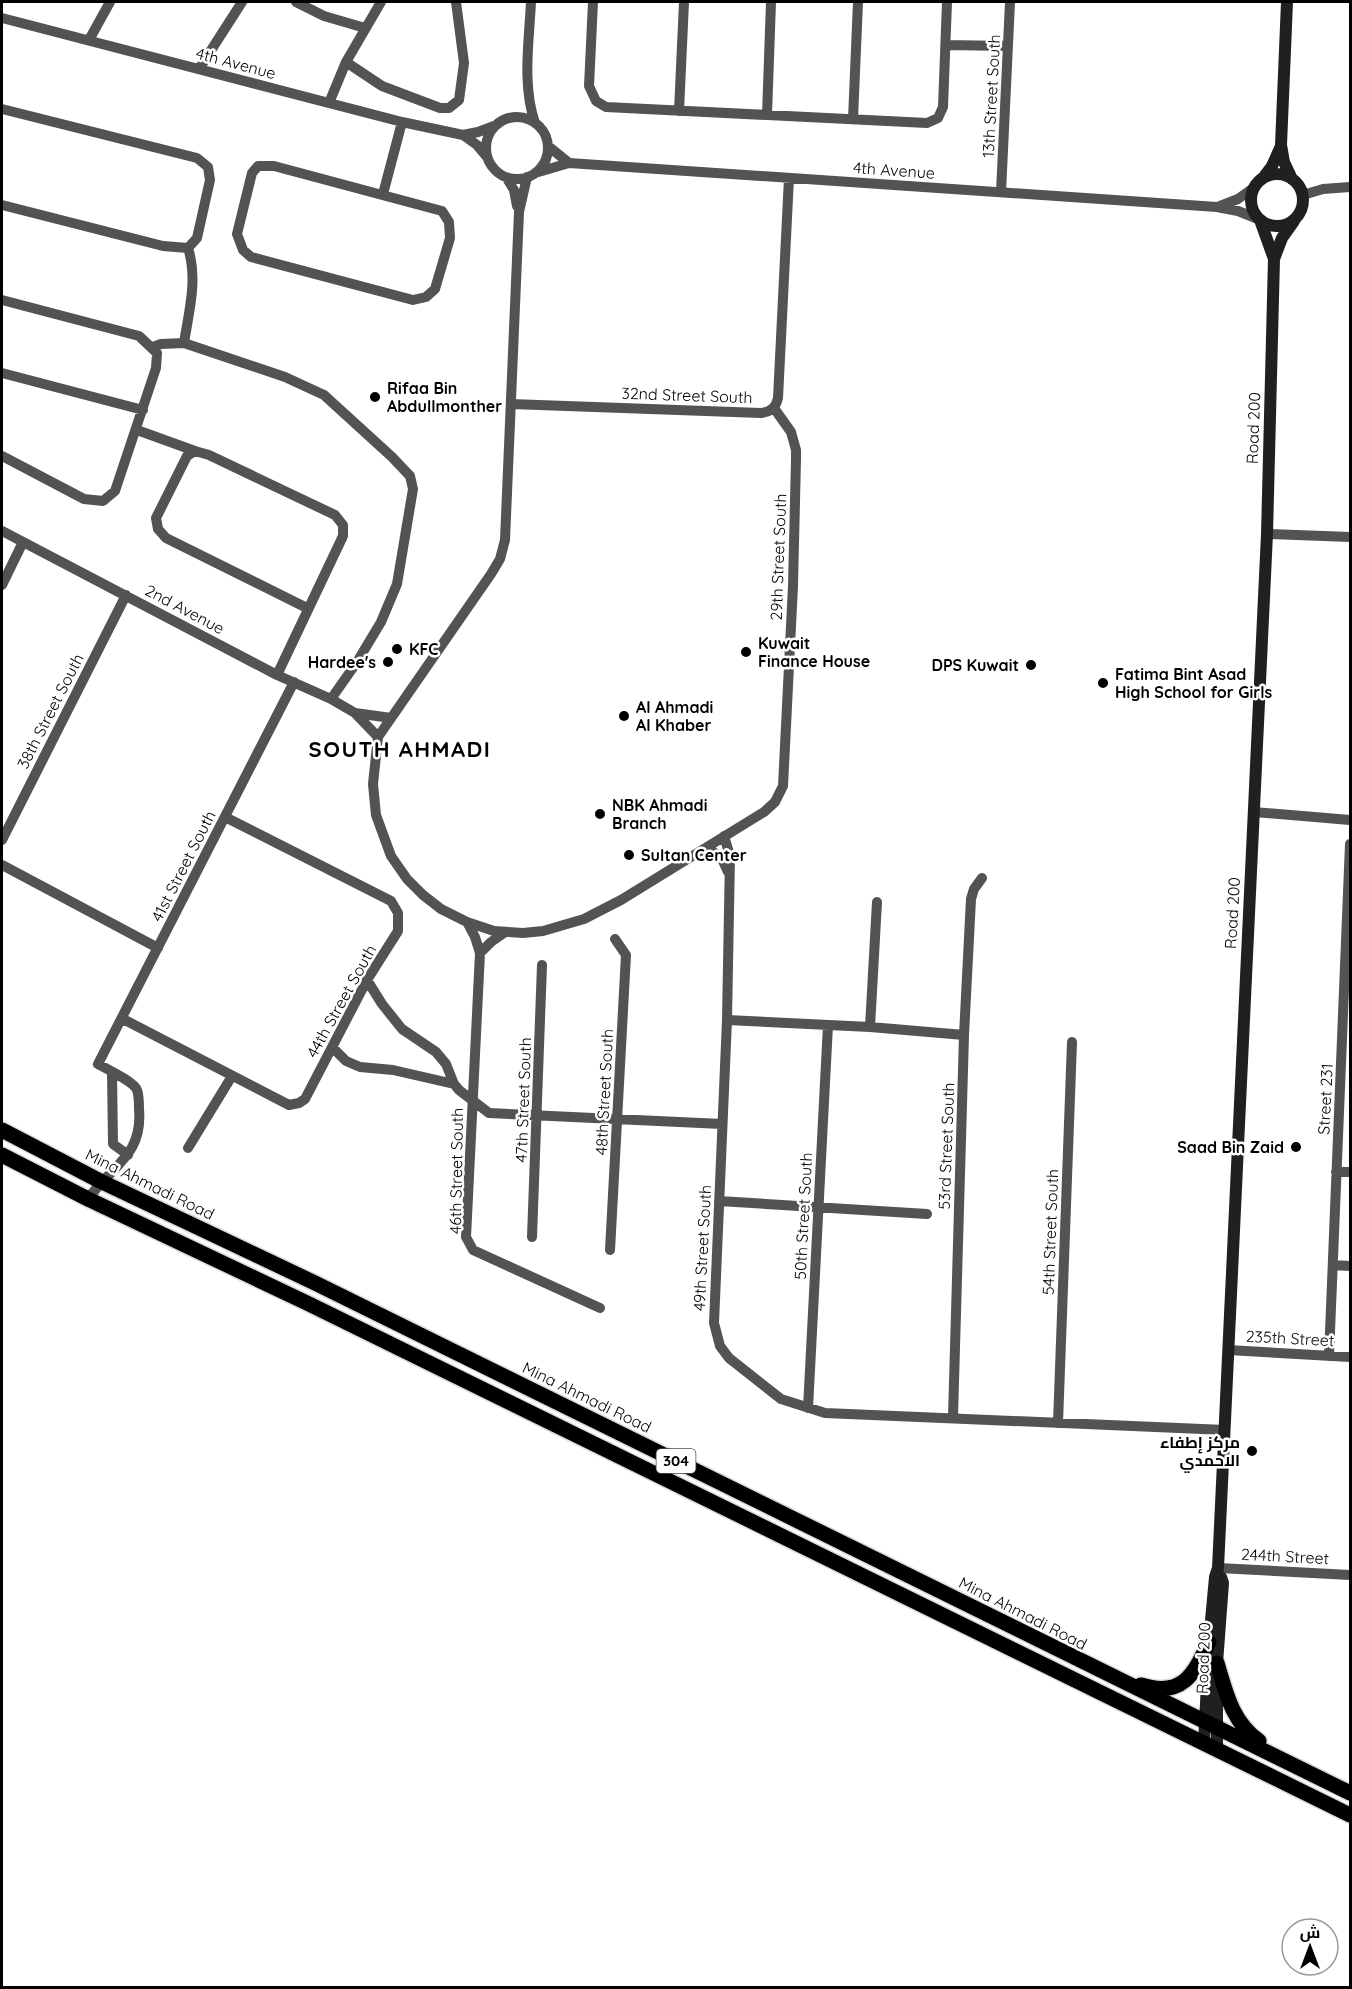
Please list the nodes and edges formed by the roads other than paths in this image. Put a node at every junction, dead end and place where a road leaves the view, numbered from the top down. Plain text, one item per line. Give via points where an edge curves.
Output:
1 (109, 2) edge
2 (242, 2) edge
3 (296, 2) edge
4 (381, 2) edge
5 (456, 2) edge
6 (531, 2) edge
7 (593, 2) edge
8 (684, 2) edge
9 (771, 2) edge
10 (858, 2) edge
11 (946, 2) edge
12 (1010, 2) edge
13 (1287, 2) edge
14 (311, 5) edge
15 (2, 18) edge
16 (365, 28) junction
17 (89, 40) junction
18 (946, 45) junction
19 (1008, 46) junction
20 (346, 62) junction
21 (199, 69) junction
22 (527, 91) junction
23 (328, 103) junction
24 (2, 109) edge
25 (679, 111) junction
26 (767, 115) junction
27 (513, 117) junction
28 (853, 119) junction
29 (402, 122) junction
30 (535, 123) junction
31 (495, 125) junction
32 (463, 135) junction
33 (1281, 145) junction
34 (548, 146) junction
35 (487, 157) junction
36 (569, 163) junction
37 (531, 175) junction
38 (506, 177) junction
39 (789, 178) junction
40 (1292, 179) junction
41 (1259, 182) junction
42 (1350, 188) edge
43 (1001, 192) junction
44 (383, 194) junction
45 (1303, 195) junction
46 (2, 205) edge
47 (1217, 207) junction
48 (519, 212) junction
49 (1259, 219) junction
50 (1296, 219) junction
51 (188, 248) junction
52 (1274, 259) junction
53 (2, 300) edge
54 (184, 343) junction
55 (153, 347) junction
56 (2, 373) edge
57 (511, 404) junction
58 (774, 408) junction
59 (143, 410) junction
60 (136, 430) junction
61 (195, 451) junction
62 (2, 456) edge
63 (2, 531) edge
64 (1267, 534) junction
65 (1350, 537) edge
66 (23, 542) junction
67 (2, 585) edge
68 (126, 595) junction
69 (307, 608) junction
70 (277, 675) junction
71 (294, 682) junction
72 (332, 699) junction
73 (354, 713) junction
74 (391, 718) junction
75 (378, 737) junction
76 (1254, 812) junction
77 (225, 817) junction
78 (1350, 820) edge
79 (724, 836) junction
80 (2, 840) edge
81 (1350, 844) edge
82 (710, 845) junction
83 (2, 865) edge
84 (729, 875) junction
85 (982, 878) dead end
86 (877, 902) dead end
87 (1349, 905) edge
88 (467, 922) junction
89 (504, 933) junction
90 (615, 939) dead end
91 (158, 948) junction
92 (480, 953) junction
93 (542, 965) dead end
94 (367, 980) junction
95 (1347, 1006) edge
96 (123, 1019) junction
97 (727, 1020) junction
98 (828, 1025) junction
99 (870, 1027) junction
100 (964, 1035) junction
101 (1072, 1042) dead end
102 (332, 1047) junction
103 (112, 1072) junction
104 (232, 1076) junction
105 (454, 1084) junction
106 (1346, 1099) edge
107 (472, 1101) junction
108 (537, 1116) junction
109 (617, 1119) junction
110 (722, 1124) junction
111 (2, 1130) edge
112 (188, 1148) dead end
113 (2, 1155) edge
114 (128, 1155) junction
115 (1336, 1172) junction
116 (1350, 1172) edge
117 (100, 1181) junction
118 (88, 1199) junction
119 (719, 1201) junction
120 (818, 1207) junction
121 (927, 1214) dead end
122 (532, 1237) dead end
123 (610, 1250) dead end
124 (1333, 1265) junction
125 (1350, 1266) edge
126 (600, 1308) dead end
127 (1228, 1350) junction
128 (1329, 1356) junction
129 (1350, 1357) edge
130 (808, 1408) junction
131 (953, 1417) junction
132 (1058, 1423) junction
133 (1225, 1430) junction
134 (1218, 1568) junction
135 (1350, 1575) edge
136 (1209, 1642) junction
137 (1217, 1663) junction
138 (1102, 1672) junction
139 (1212, 1725) junction
140 (1211, 1746) junction
141 (1307, 1772) junction
142 (1350, 1793) edge
143 (1350, 1815) edge

1 - 17 street
2 - 21 street
3 - 14 street
4 - 16 street
5 - 20 street via 464,63 459,100 449,108 392,90
6 - 22 street
7 - 25 street via 589,86 596,101 611,108
8 - 25 street
9 - 26 street
10 - 28 street
11 - 18 street
12 - 19 street, 13th Street South
13 - 33 main road
14 - 16 street
15 - 17 street, 4th Avenue
16 - 20 street
17 - 21 street, 4th Avenue
18 - 19 street
18 - 28 street via 943,107 938,118 927,123
19 - 43 street, 13th Street South
20 - 23 street
21 - 23 street, 4th Avenue
22 - 27 street
22 - 30 street
23 - 29 street, 4th Avenue
24 - 51 street via 197,158 208,167 210,180 197,238
25 - 26 street
26 - 28 street
27 - 30 street
27 - 31 street
29 - 32 street, 4th Avenue
29 - 44 street
30 - 34 street via 542,129
31 - 32 street, 4th Avenue
31 - 35 street via 487,140
32 - 35 street, 4th Avenue
33 - 40 main road
33 - 41 main road
34 - 36 street
34 - 37 street via 542,166
35 - 38 street
36 - 37 street, 4th Avenue
36 - 39 street, 4th Avenue
37 - 38 street
37 - 48 street, 29th Street South
38 - 48 street, 29th Street South
39 - 43 street, 4th Avenue
39 - 58 street, 32nd Street South via 778,398
40 - 41 main road via 1281,175
40 - 45 main road
41 - 47 street, 4th Avenue via 1238,199
41 - 49 main road via 1251,202
42 - 45 street
43 - 47 street, 4th Avenue
44 - 44 street via 442,211 449,222 450,238 435,289 426,297 413,300 251,257 243,250 237,234 252,173 258,166 274,165
45 - 50 main road
46 - 51 street via 163,246
47 - 49 street, 4th Avenue
48 - 57 street, 29th Street South
49 - 50 main road via 1276,226
49 - 52 main road, Road 200
50 - 52 main road, Road 200 via 1282,238
51 - 54 street via 194,281
52 - 64 main road, Road 200
53 - 55 street via 139,336
54 - 55 street
54 - 72 street via 285,377 324,395 410,476 413,489 397,584 381,622
55 - 59 street via 157,353 156,368
56 - 59 street
57 - 58 street, 32nd Street South via 761,413
57 - 74 street, 29th Street South via 505,540 500,558
58 - 79 street, 29th Street South via 789,427 796,450 783,786 764,812
59 - 60 street
60 - 61 street
60 - 62 street via 115,491 103,501 84,499
61 - 69 street via 335,515 343,525 343,536
61 - 69 street via 187,456 156,518 158,530 166,538
63 - 66 street, 2nd Avenue
64 - 65 street
64 - 76 main road, Road 200
66 - 67 street
66 - 68 street, 2nd Avenue
68 - 70 street, 2nd Avenue
68 - 80 street, 38th Street South
69 - 70 street
70 - 71 street, 2nd Avenue
71 - 72 street, 2nd Avenue
71 - 77 street, 41st Street South
72 - 73 street, 2nd Avenue
73 - 74 street, 2nd Avenue
73 - 75 street, 2nd Avenue
74 - 75 street, 29th Street South
75 - 88 street, 29th Street South via 373,784 376,815 391,856 423,895
76 - 78 street
76 - 127 main road, Road 200
77 - 91 street, 41st Street South
77 - 94 street, 44th Street South via 391,901 398,913 398,932
79 - 82 street, 29th Street South
79 - 84 street, 49th Street South via 730,856
81 - 87 street, Street 231
82 - 84 street
82 - 89 street, 29th Street South via 584,919 543,931
83 - 91 street
84 - 97 street, 49th Street South
85 - 100 street, 53rd Street South via 971,899
86 - 99 street
87 - 95 street, Street 231
88 - 89 street, 29th Street South
88 - 92 street, 46th Street South
89 - 92 street
90 - 109 street, 48th Street South via 626,955
91 - 96 street, 41st Street South
92 - 107 street, 46th Street South
93 - 108 street, 47th Street South
94 - 102 street, 44th Street South
94 - 105 street via 402,1029 436,1052
95 - 106 street, Street 231
96 - 103 street, 41st Street South via 98,1064
96 - 104 street, 44th Street South
97 - 98 street
97 - 110 street, 49th Street South
98 - 99 street
98 - 120 street, 50th Street South
99 - 100 street
100 - 131 street, 53rd Street South
101 - 132 street, 54th Street South
102 - 104 street, 44th Street South via 305,1099 298,1103 289,1105
102 - 105 street via 346,1061 360,1067
103 - 114 street via 113,1144
103 - 114 street via 138,1091 141,1126
104 - 112 street
105 - 107 street
106 - 115 street, Street 231
107 - 108 street via 489,1113
107 - 126 street, 46th Street South via 466,1236 473,1250
108 - 109 street
108 - 122 street, 47th Street South
109 - 110 street
109 - 123 street, 48th Street South
110 - 119 street, 49th Street South
111 - 117 main road, Mina Ahmadi Road / 304
113 - 118 main road, 304
114 - 117 street
115 - 116 street
115 - 124 street, Street 231
117 - 118 street
117 - 138 main road, Mina Ahmadi Road / 304
118 - 140 main road, 304
119 - 120 street
119 - 130 street, 49th Street South via 714,1323 720,1347 781,1399
120 - 121 street
120 - 130 street, 50th Street South
124 - 125 street
124 - 128 street, Street 231
127 - 128 street, 235th Street
127 - 133 main road, Road 200
128 - 129 street, 235th Street
130 - 131 street, 49th Street South via 825,1413
131 - 132 street, 49th Street South
132 - 133 street, 49th Street South
133 - 134 main road, Road 200
134 - 135 street, 244th Street
134 - 136 main road, Road 200
134 - 137 main road, Road 200 via 1222,1583
136 - 138 main road via 1196,1671 1173,1686 1148,1687
136 - 139 main road, Road 200
137 - 139 main road, Road 200
137 - 141 main road via 1228,1698 1244,1729
138 - 139 main road, Mina Ahmadi Road / 304
139 - 140 main road, Road 200
139 - 141 main road, Mina Ahmadi Road / 304
140 - 143 main road, 304
141 - 142 main road, Mina Ahmadi Road / 304

